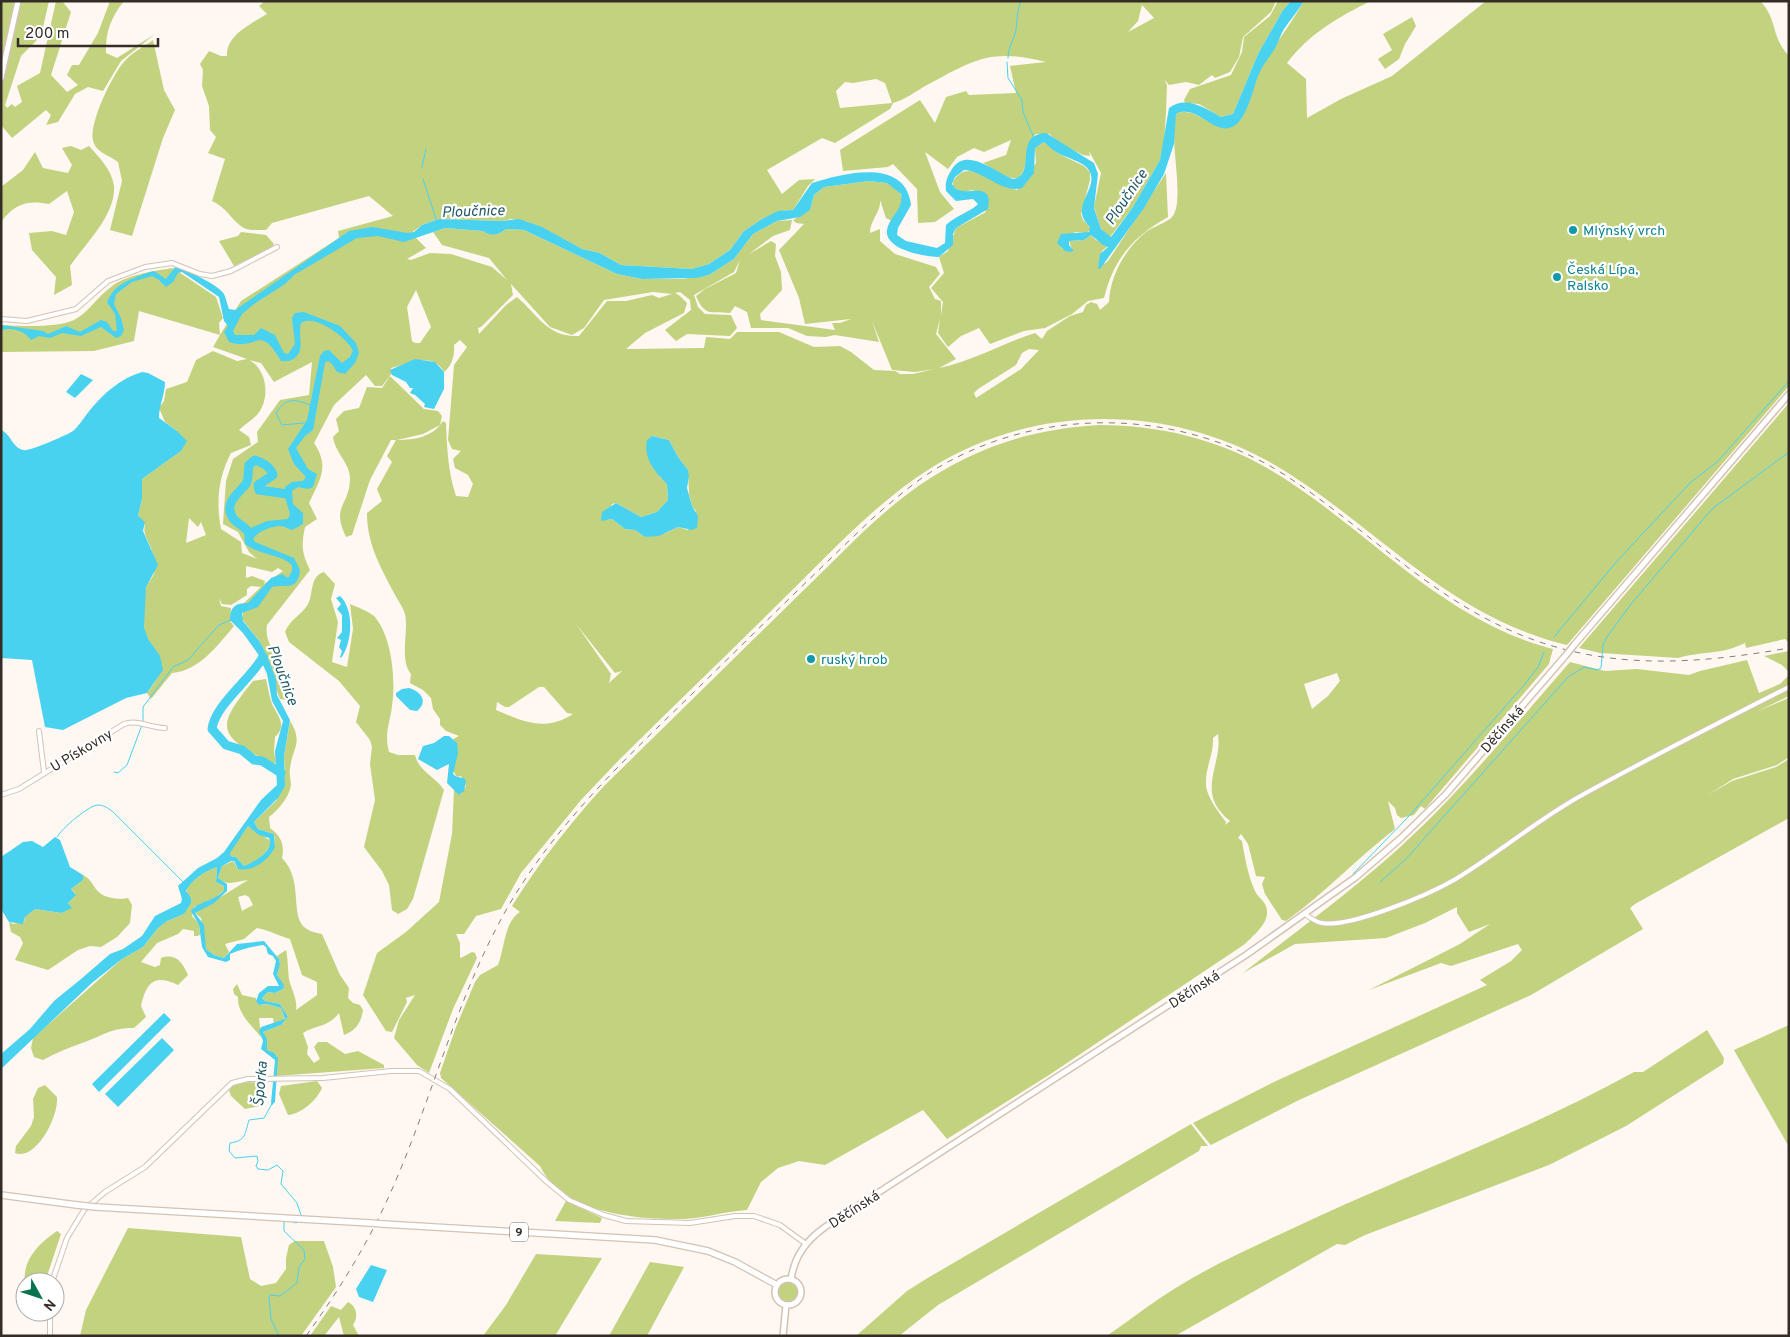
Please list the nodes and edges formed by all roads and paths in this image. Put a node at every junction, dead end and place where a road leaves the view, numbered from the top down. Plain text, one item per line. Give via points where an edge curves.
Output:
1 (18, 1) edge
2 (1, 78) edge
3 (277, 247) dead end
4 (1, 319) edge
5 (1789, 394) edge
6 (1789, 687) edge
7 (165, 728) dead end
8 (39, 731) dead end
9 (44, 772) junction
10 (1, 795) edge
11 (1305, 914) junction
12 (1, 1195) edge
13 (806, 1244) junction
14 (55, 1272) edge
15 (791, 1279) junction
16 (777, 1285) junction
17 (786, 1305) junction
18 (50, 1322) edge
19 (50, 1336) edge
20 (783, 1336) edge

1 - 2 main road
3 - 4 street via 231,272 212,276 172,263 145,267 108,281 76,309 27,321
5 - 11 main road, Děčínská, bridge via 1459,780 1356,877
6 - 11 street via 1582,795 1454,880 1353,920 1324,924
7 - 9 street, U Pískovny via 134,722 124,724
8 - 9 street
9 - 10 street, U Pískovny via 18,789
11 - 13 main road, Děčínská via 825,1227
12 - 16 main road, 9, bridge via 96,1207 655,1240 708,1251
13 - 14 street via 780,1225 754,1216 690,1223 631,1221 610,1217 569,1200 450,1089 419,1072 391,1071 323,1078 242,1079 224,1088 145,1167 105,1192 84,1210 64,1244
13 - 15 main road, Děčínská via 794,1263
15 - 16 main road
15 - 17 main road via 798,1283 802,1293 795,1303
16 - 17 main road via 776,1296
17 - 20 main road
18 - 19 street

